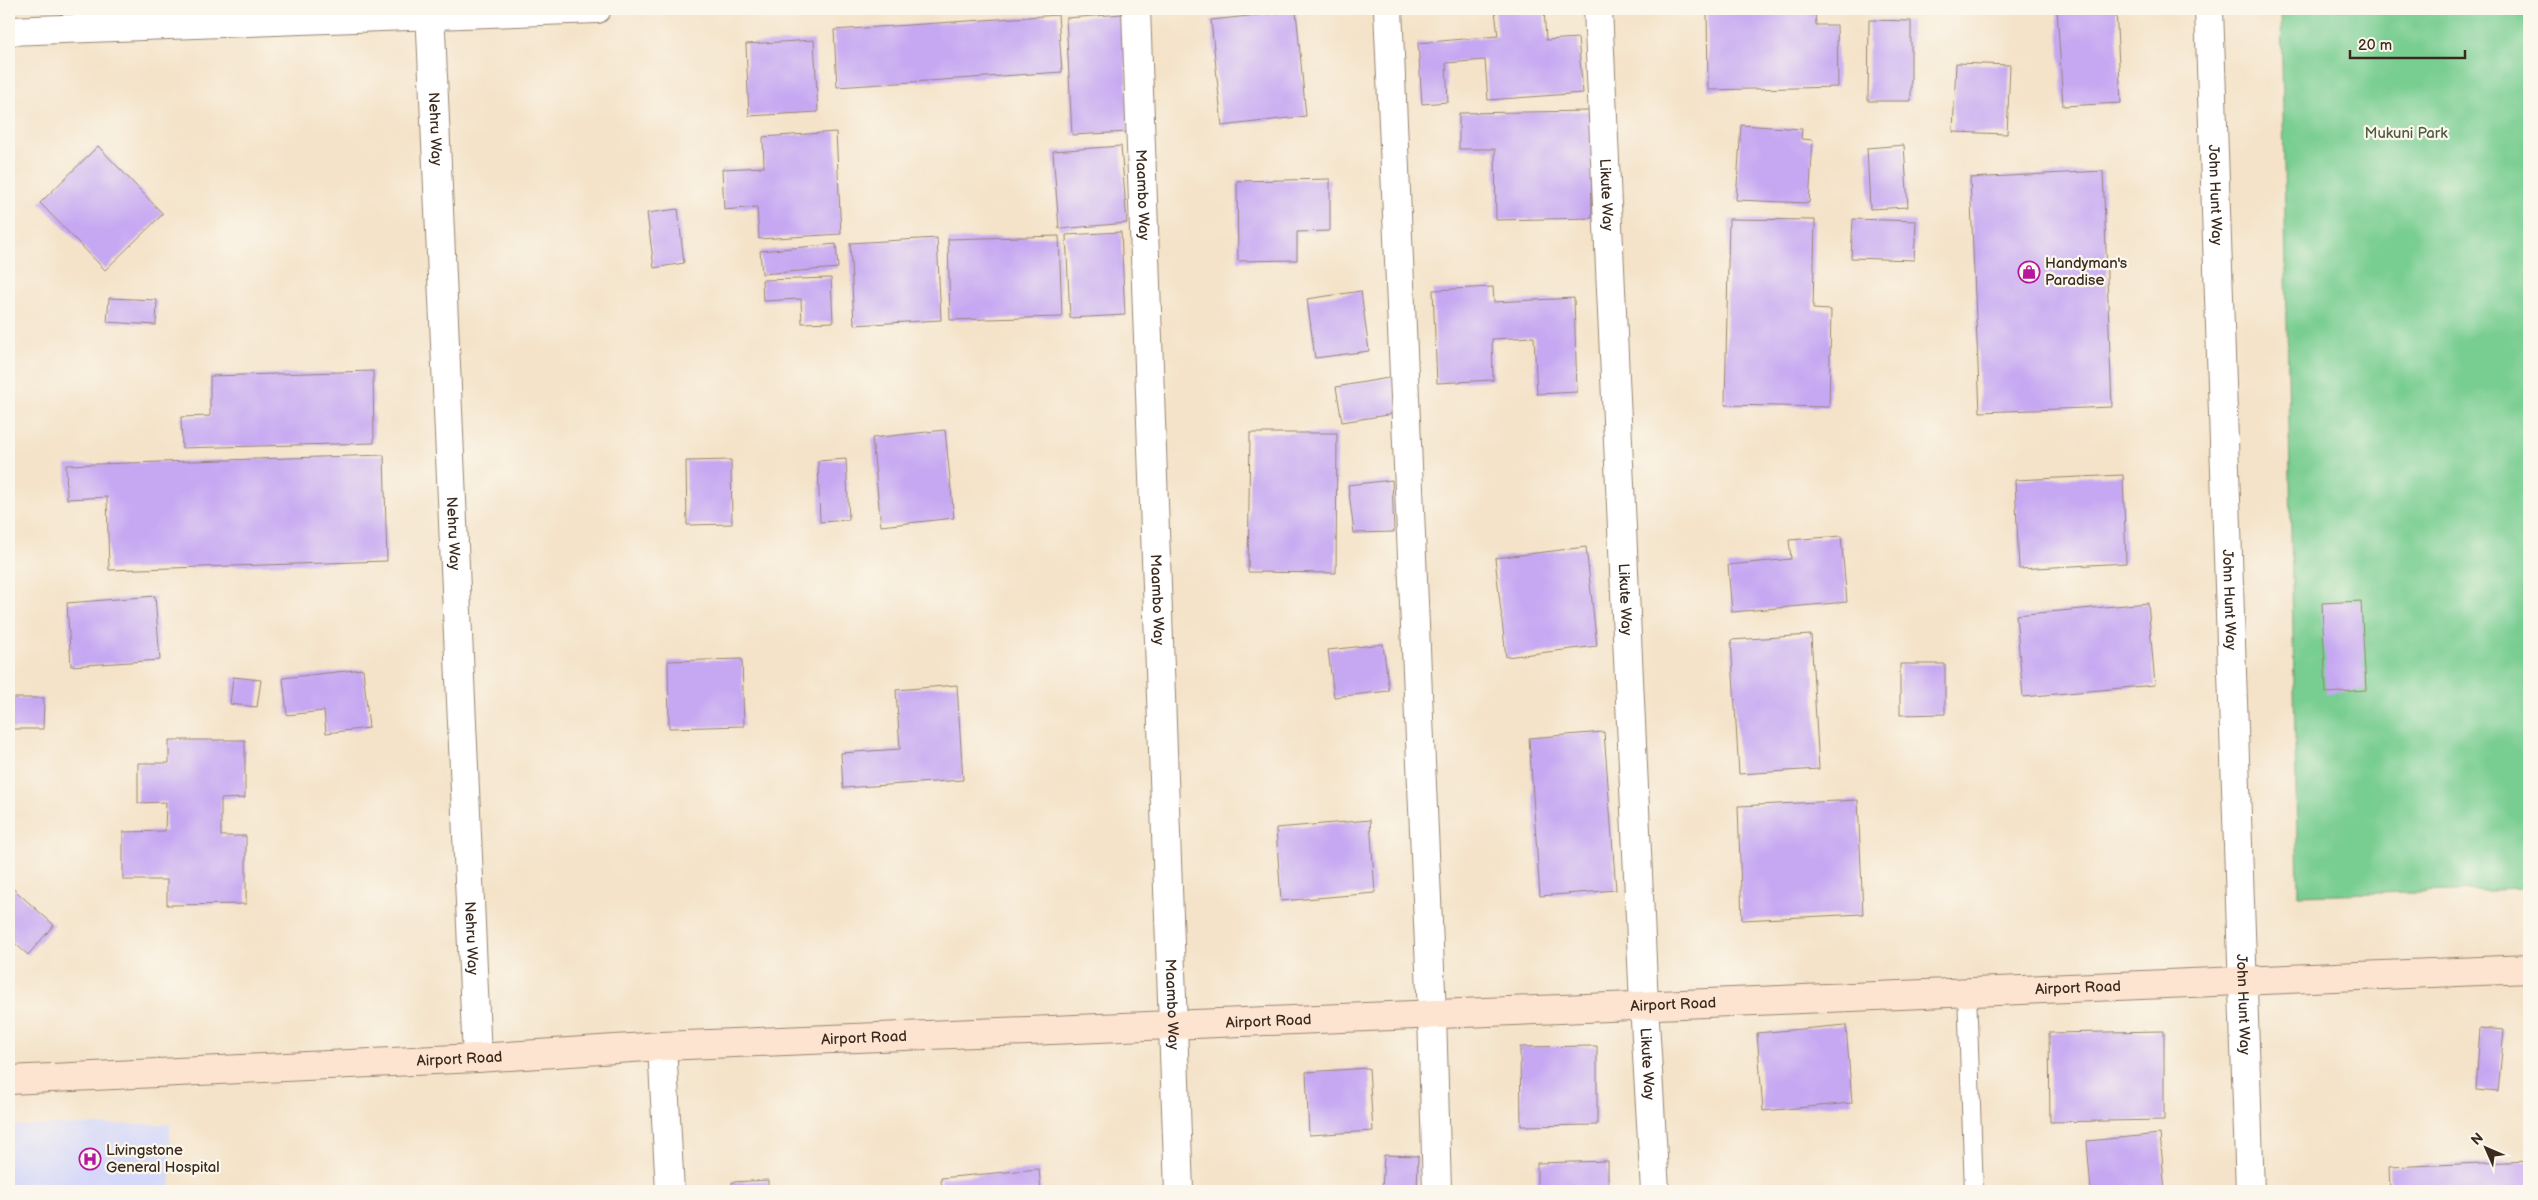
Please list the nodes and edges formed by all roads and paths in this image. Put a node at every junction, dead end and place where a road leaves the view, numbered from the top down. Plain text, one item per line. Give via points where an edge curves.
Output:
1 (597, 9) edge
2 (1136, 9) edge
3 (1388, 9) edge
4 (1598, 9) edge
5 (2209, 9) edge
6 (431, 12) edge
7 (9, 31) edge
8 (2529, 969) edge
9 (2241, 981) junction
10 (1967, 992) junction
11 (1644, 1004) junction
12 (1432, 1014) junction
13 (1172, 1026) junction
14 (662, 1046) junction
15 (477, 1058) junction
16 (9, 1080) edge
17 (670, 1191) edge
18 (1179, 1191) edge
19 (1437, 1191) edge
20 (1655, 1191) edge
21 (1974, 1191) edge
22 (2250, 1191) edge

1 - 6 street
2 - 13 street, Maambo Way
3 - 12 street
4 - 11 street, Likute Way
5 - 9 street, John Hunt Way
6 - 7 street
6 - 15 street, Nehru Way
8 - 9 street, Airport Road
9 - 10 street, Airport Road
9 - 22 street, John Hunt Way
10 - 11 street, Airport Road
10 - 21 lane
11 - 12 street, Airport Road
11 - 20 street, Likute Way
12 - 13 street, Airport Road
12 - 19 street
13 - 14 street, Airport Road
13 - 18 street, Maambo Way
14 - 15 street, Airport Road
14 - 17 street
15 - 16 street, Airport Road

